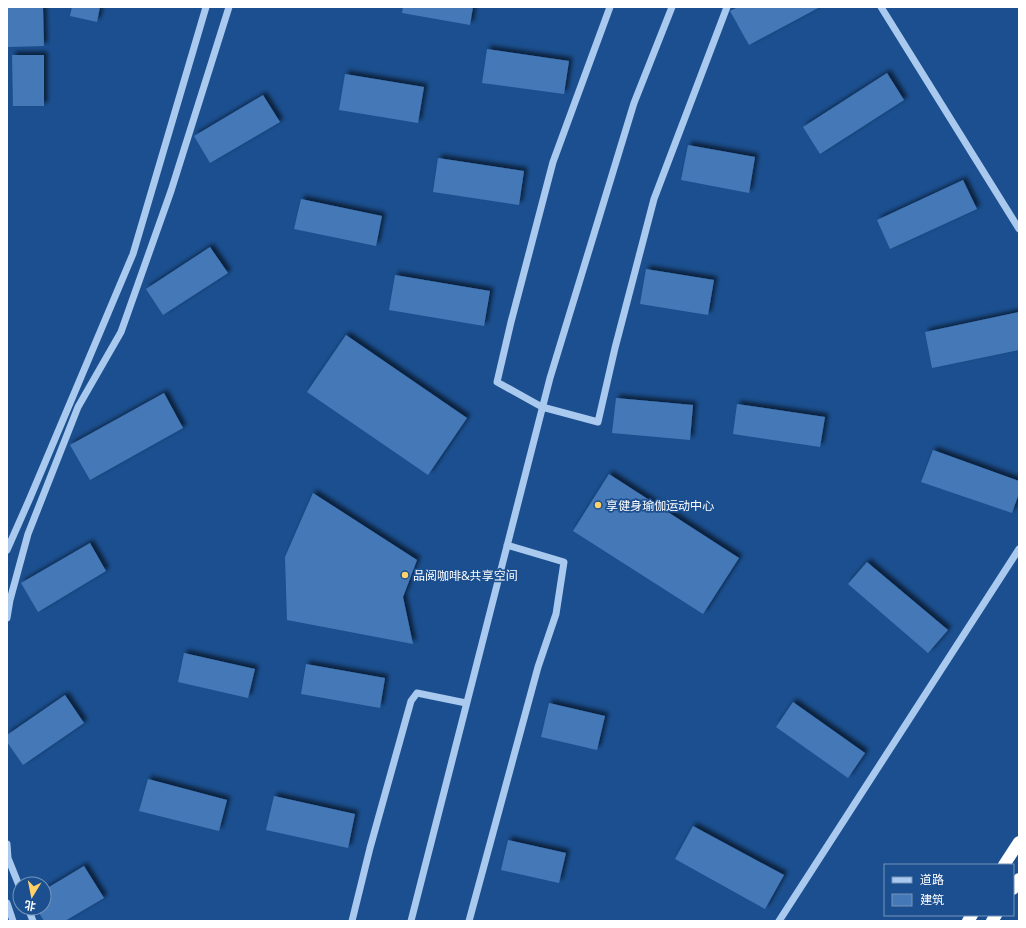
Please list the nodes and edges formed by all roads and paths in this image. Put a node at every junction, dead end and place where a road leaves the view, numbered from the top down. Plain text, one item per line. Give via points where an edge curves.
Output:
1 (206, 7) edge
2 (229, 7) edge
3 (610, 7) edge
4 (672, 7) edge
5 (727, 7) edge
6 (881, 7) edge
7 (1019, 229) edge
8 (542, 407) junction
9 (507, 545) junction
10 (1019, 549) edge
11 (7, 550) edge
12 (7, 618) edge
13 (466, 703) junction
14 (1019, 842) edge
15 (7, 844) edge
16 (1005, 864) edge
17 (15, 876) edge
18 (7, 903) edge
19 (13, 921) edge
20 (352, 921) edge
21 (410, 921) edge
22 (469, 921) edge
23 (779, 921) edge

1 - 11 street via 132,254
2 - 12 street via 171,191 121,332 78,407 28,534
3 - 8 street via 553,162 497,382
4 - 8 street via 634,103
5 - 8 street via 654,199 598,422
6 - 7 street
8 - 9 street
9 - 13 street
9 - 22 street via 564,562 556,614 538,667
10 - 23 street
13 - 20 street via 417,693 411,701
13 - 21 street
14 - 16 highway
15 - 17 street via 8,858
18 - 19 street

